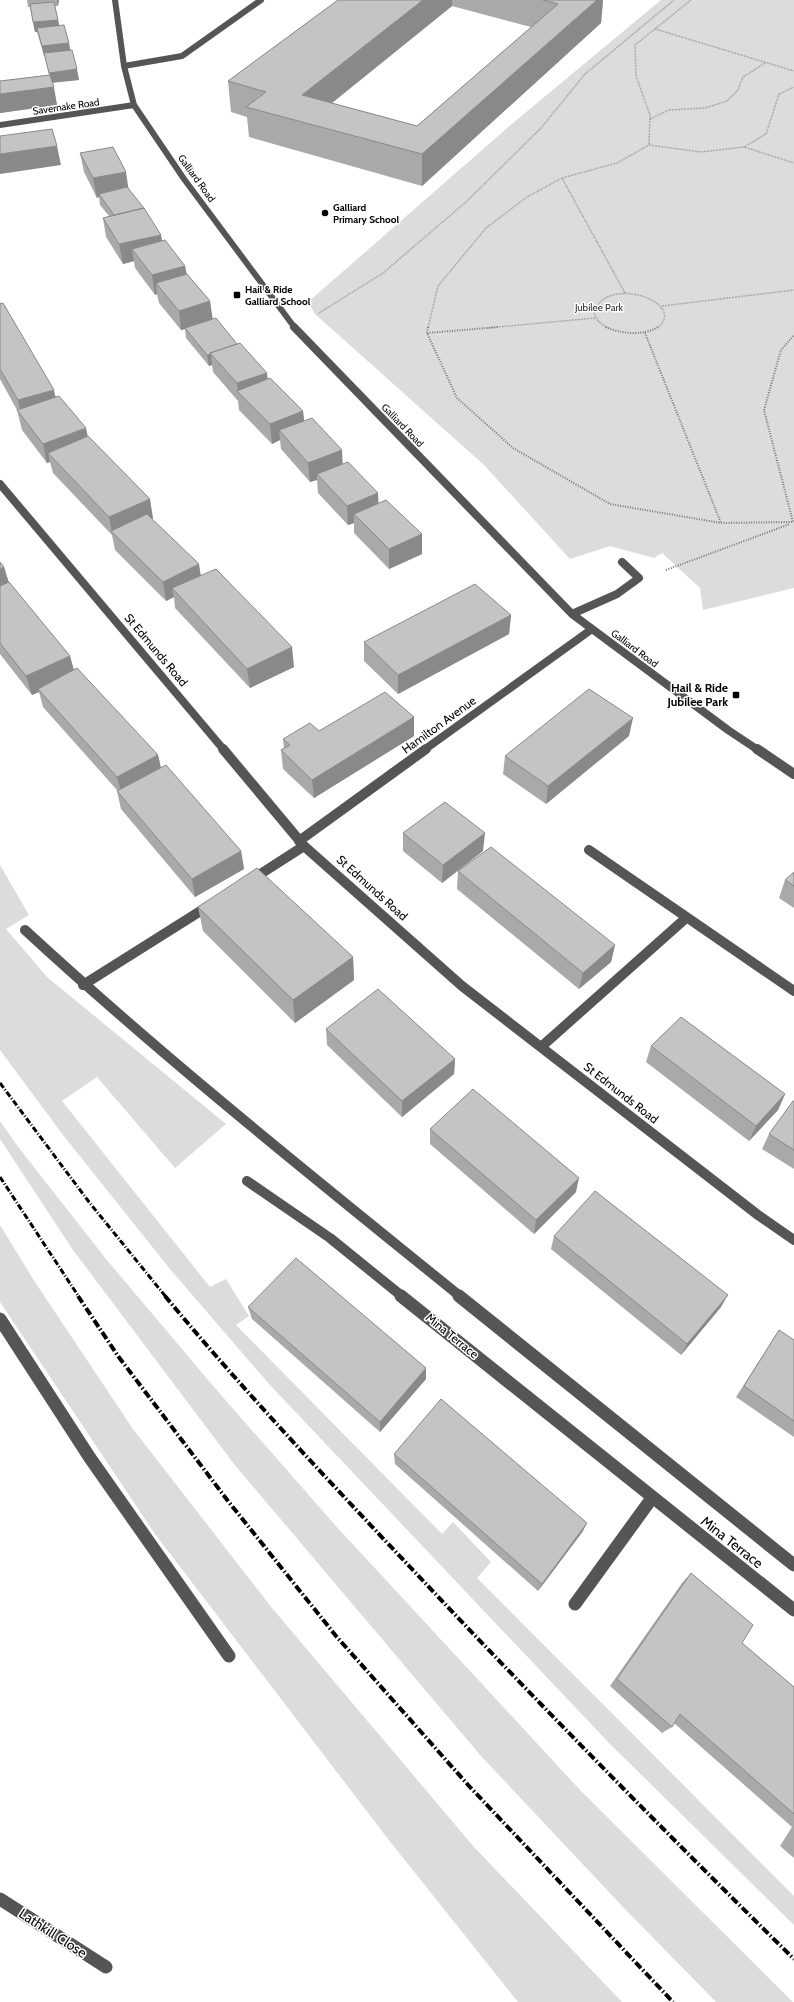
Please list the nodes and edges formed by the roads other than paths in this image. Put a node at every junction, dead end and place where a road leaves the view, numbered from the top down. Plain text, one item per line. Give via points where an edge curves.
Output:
1 (115, 0) edge
2 (261, 0) edge
3 (124, 66) junction
4 (134, 105) junction
5 (0, 125) edge
6 (0, 484) edge
7 (622, 562) dead end
8 (572, 614) junction
9 (592, 629) junction
10 (794, 774) edge
11 (302, 843) junction
12 (589, 850) dead end
13 (244, 884) edge
14 (217, 901) edge
15 (686, 918) junction
16 (25, 930) dead end
17 (83, 985) junction
18 (794, 991) edge
19 (541, 1047) junction
20 (247, 1180) dead end
21 (794, 1240) edge
22 (0, 1319) edge
23 (652, 1498) junction
24 (794, 1564) edge
25 (575, 1604) dead end
26 (794, 1610) edge
27 (229, 1656) dead end
28 (0, 1899) edge
29 (106, 1967) dead end

1 - 3 street, Galliard Road
2 - 3 street via 182,56
3 - 4 street, Galliard Road
4 - 5 street, Savernake Road
4 - 8 street, Galliard Road via 184,179 295,328
6 - 11 street, St Edmunds Road
7 - 8 street via 638,578 617,594
8 - 9 street, Galliard Road
9 - 10 street, Galliard Road via 728,730
9 - 11 street, Hamilton Avenue
11 - 13 street, Hamilton Avenue
11 - 19 street, St Edmunds Road via 462,986
12 - 15 street
14 - 17 street
15 - 18 street
15 - 19 street
16 - 17 street
17 - 24 street via 705,1496
19 - 21 street, St Edmunds Road
20 - 23 street, Mina Terrace via 330,1238
22 - 27 street via 90,1458
23 - 25 street
23 - 26 street, Mina Terrace
28 - 29 street, Lathkill Close

